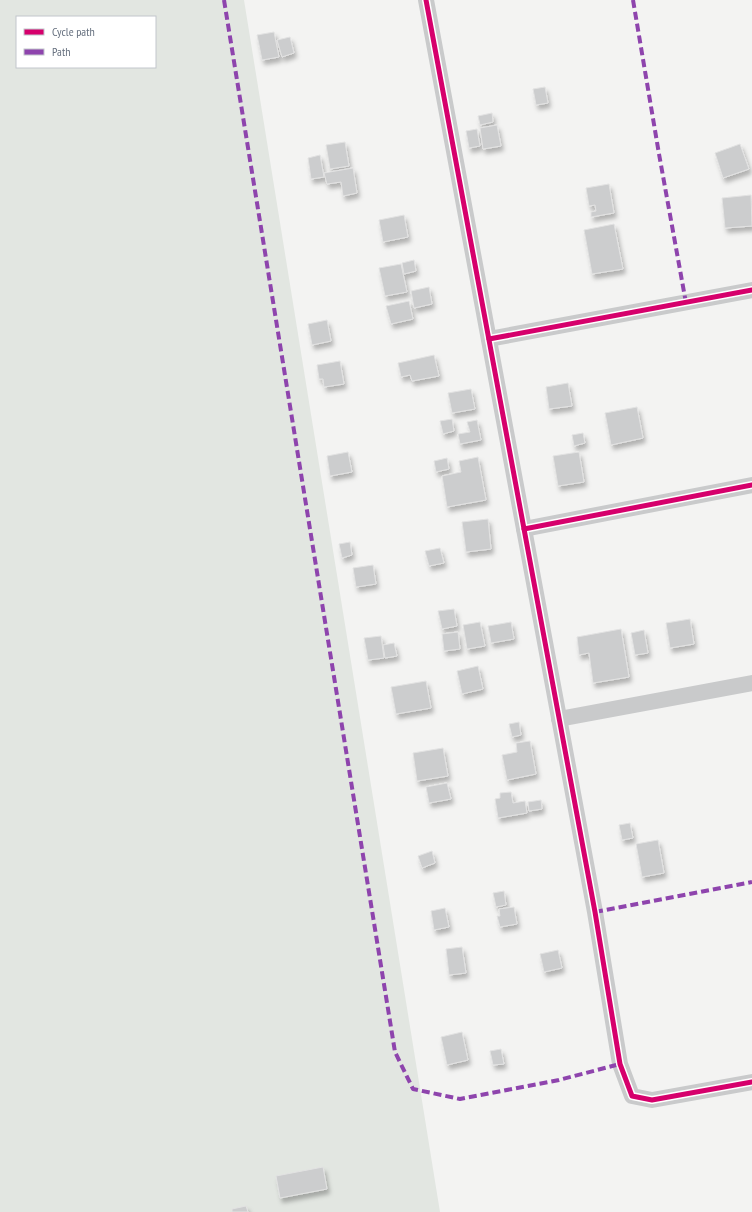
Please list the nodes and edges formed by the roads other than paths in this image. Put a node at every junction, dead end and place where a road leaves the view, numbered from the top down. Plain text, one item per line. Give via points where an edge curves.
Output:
1 (426, 0) edge
2 (752, 290) edge
3 (489, 339) junction
4 (752, 485) edge
5 (524, 529) junction
6 (752, 683) edge
7 (559, 719) junction
8 (752, 1082) edge

1 - 3 street
2 - 3 street
3 - 5 street
4 - 5 street
5 - 7 street
6 - 7 street
7 - 8 street via 620,1064 632,1096 652,1100

